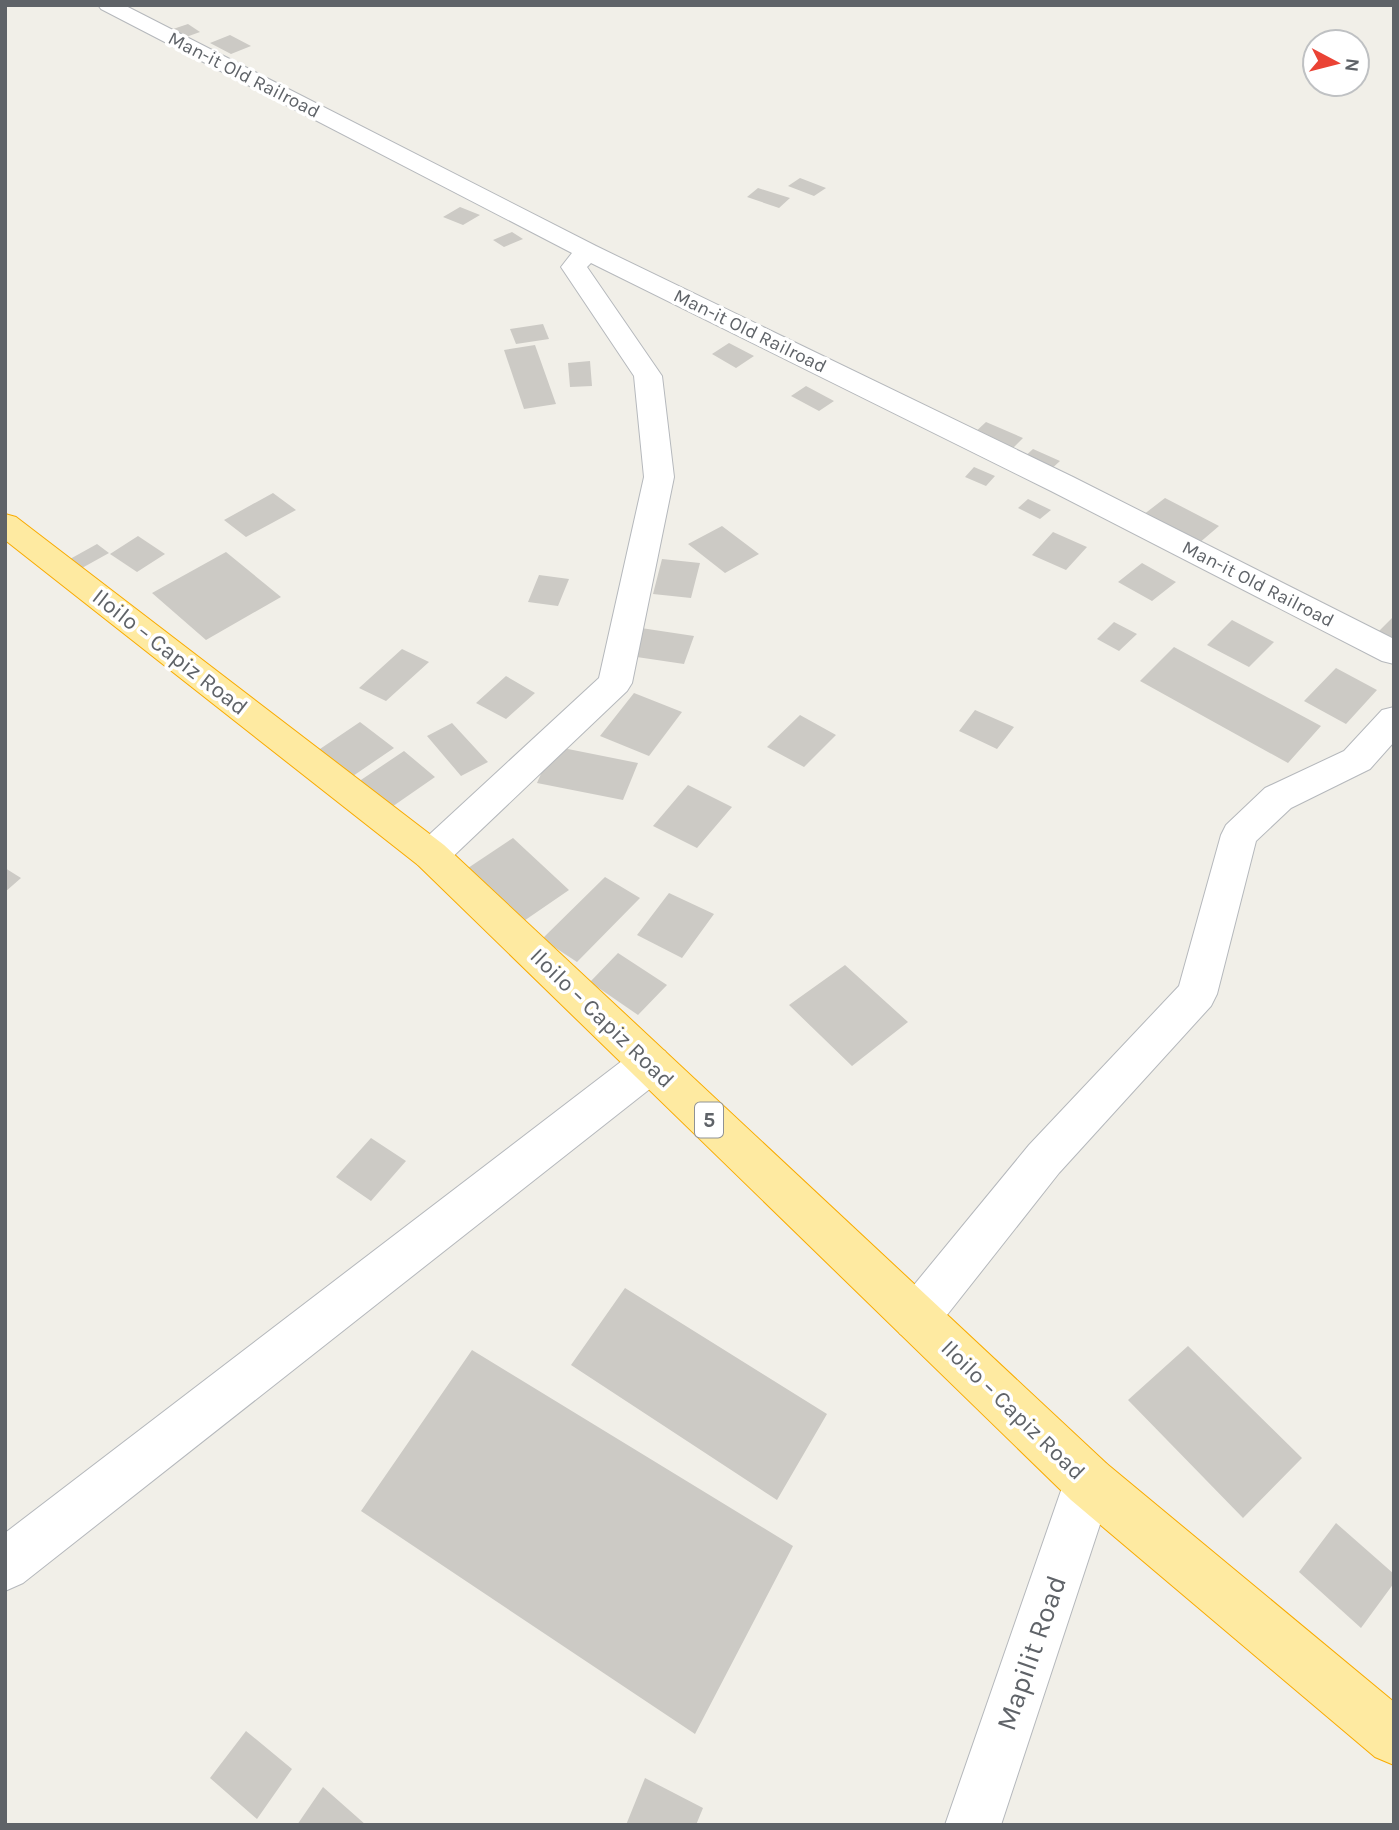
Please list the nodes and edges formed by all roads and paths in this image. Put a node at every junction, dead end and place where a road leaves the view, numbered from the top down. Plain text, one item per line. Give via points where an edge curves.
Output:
1 (108, 5) edge
2 (587, 251) junction
3 (5, 524) edge
4 (1394, 653) edge
5 (1394, 719) edge
6 (431, 855) junction
7 (650, 1063) junction
8 (916, 1318) junction
9 (1089, 1482) junction
10 (5, 1565) edge
11 (1394, 1738) edge
12 (973, 1825) edge

1 - 2 street, Man-it Old Railroad
2 - 4 street, Man-it Old Railroad
2 - 6 street via 574,267 648,376 659,477 615,683
3 - 6 highway, Iloilo – Capiz Road / 5
5 - 8 street via 1357,760 1278,798 1239,835 1197,994 1044,1159
6 - 7 highway, Iloilo – Capiz Road / 5
7 - 8 highway, Iloilo – Capiz Road / 5
7 - 10 street
8 - 9 highway, Iloilo – Capiz Road / 5
9 - 11 highway, Iloilo – Capiz Road / 5
9 - 12 street, Mapilit Road

